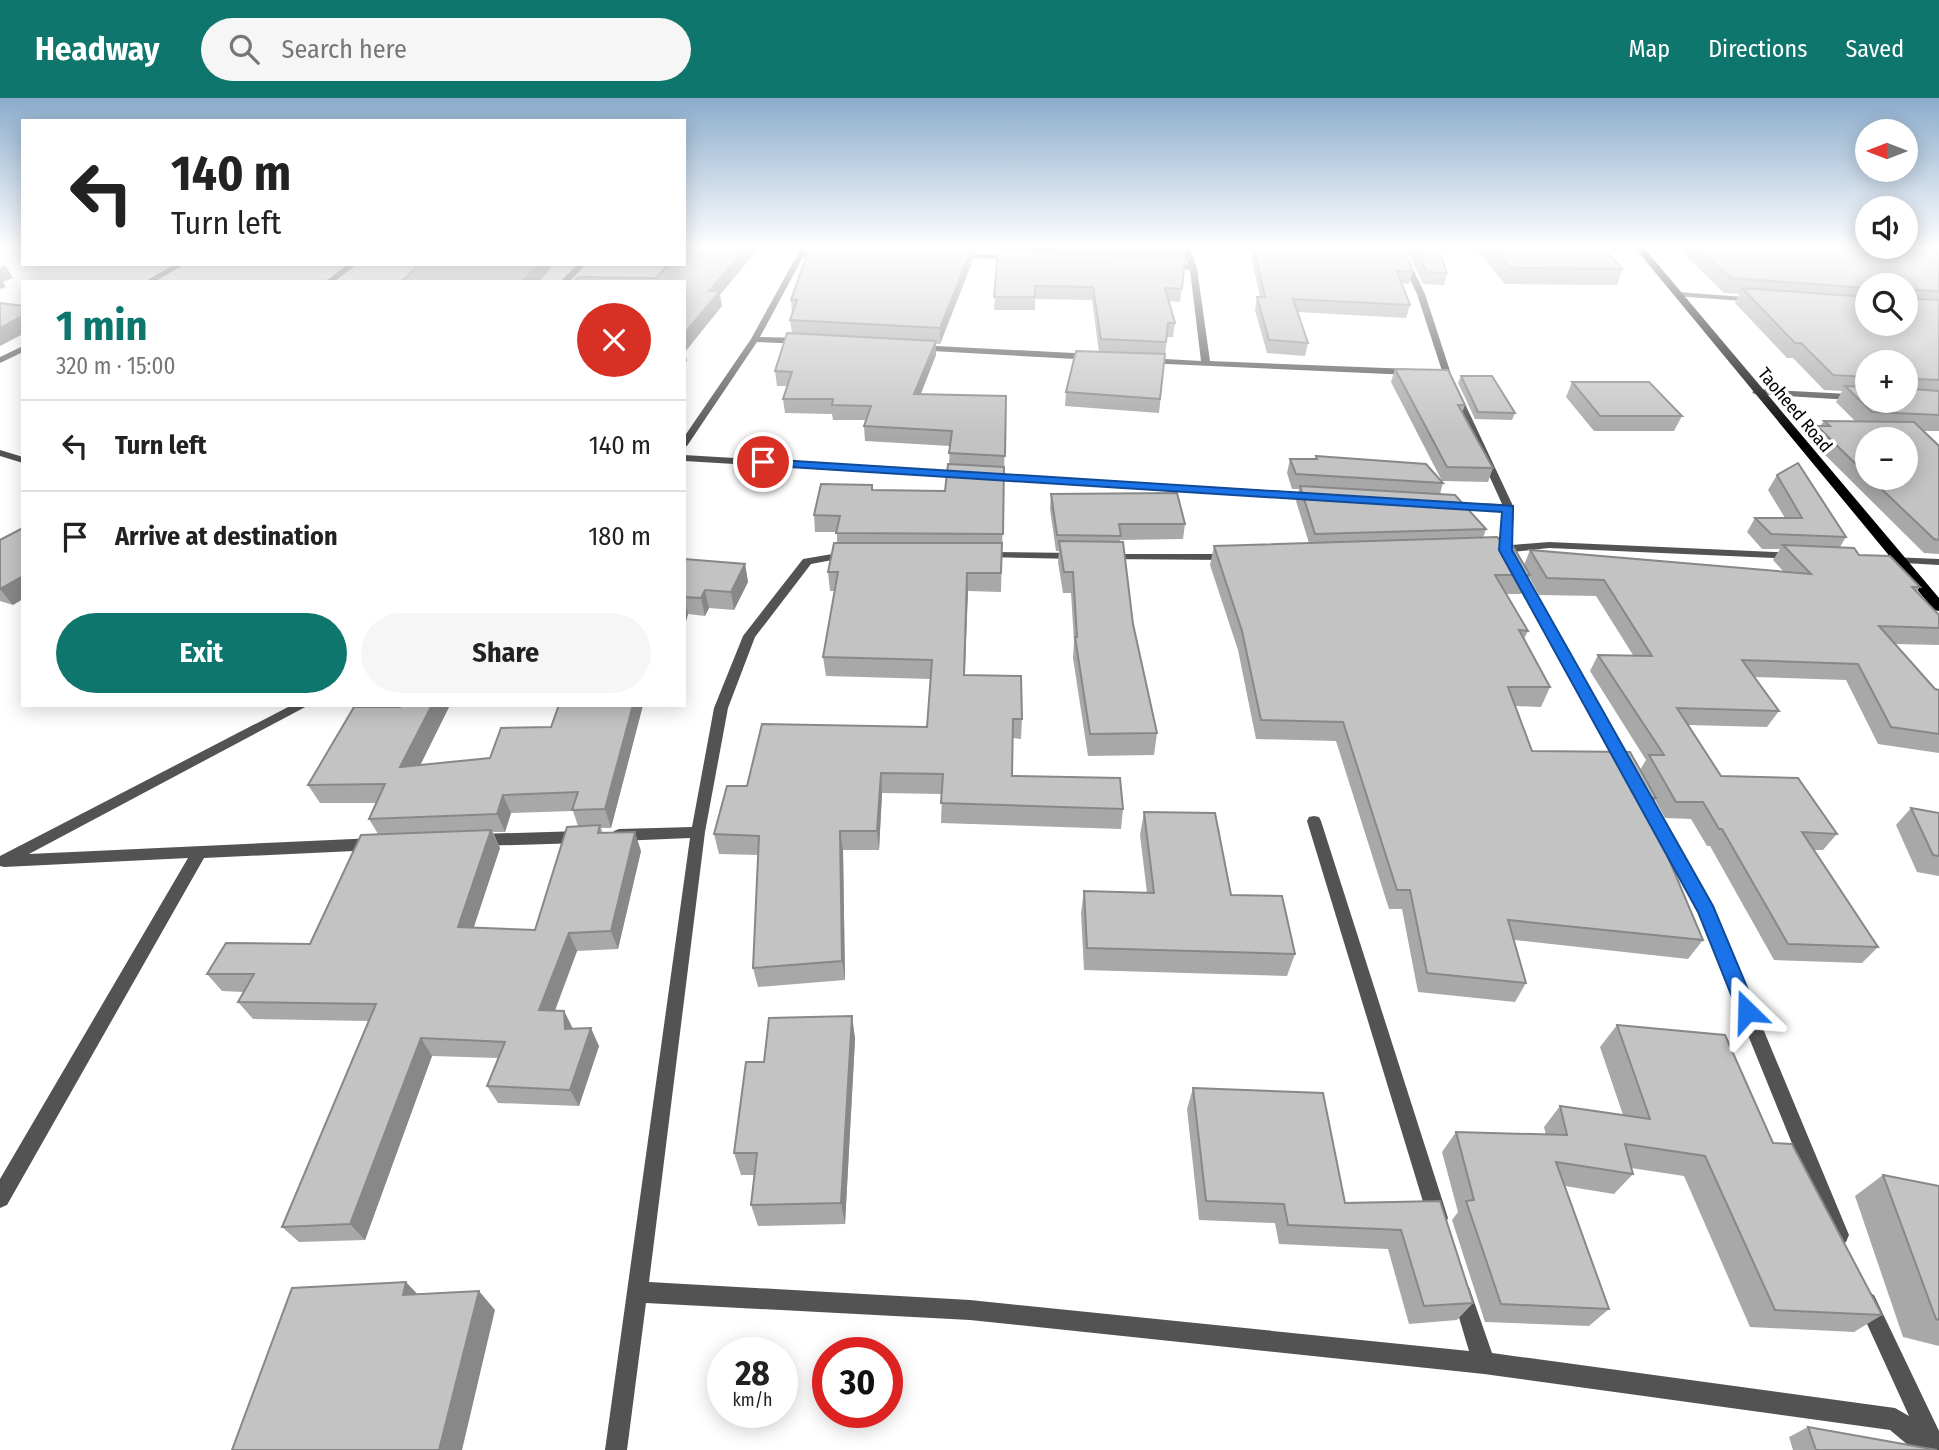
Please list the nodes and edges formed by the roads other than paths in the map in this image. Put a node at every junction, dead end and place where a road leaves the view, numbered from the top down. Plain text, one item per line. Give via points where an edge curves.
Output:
1 (770, 311) edge
2 (1199, 311) edge
3 (1425, 311) edge
4 (1692, 311) edge
5 (755, 338) junction
6 (810, 342) edge
7 (905, 347) edge
8 (21, 349) edge
9 (1110, 358) edge
10 (0, 359) edge
11 (1137, 360) edge
12 (1206, 364) junction
13 (1420, 373) edge
14 (1757, 392) junction
15 (1855, 397) edge
16 (686, 441) edge
17 (0, 453) edge
18 (686, 458) edge
19 (21, 459) edge
20 (1331, 497) edge
21 (1440, 504) edge
22 (1508, 508) junction
23 (1506, 550) junction
24 (1479, 551) edge
25 (859, 554) edge
26 (969, 555) edge
27 (1806, 556) edge
28 (1240, 557) edge
29 (1873, 559) edge
30 (1900, 561) junction
31 (1939, 562) edge
32 (1939, 607) edge
33 (299, 707) edge
34 (1314, 821) dead end
35 (698, 832) junction
36 (463, 841) edge
37 (394, 844) edge
38 (200, 851) junction
39 (2, 862) edge
40 (0, 1198) edge
41 (1443, 1231) edge
42 (1843, 1245) edge
43 (1455, 1270) edge
44 (1858, 1284) edge
45 (638, 1292) junction
46 (1484, 1363) junction
47 (615, 1450) edge
48 (1934, 1450) edge

1 - 5 street
2 - 12 street
3 - 22 street via 1440,373
4 - 14 main road, Taoheed Road
5 - 6 street
5 - 16 street
7 - 9 street
8 - 10 street
11 - 12 street
12 - 13 street
14 - 15 street
14 - 30 main road, Taoheed Road
17 - 19 street
18 - 20 street
21 - 22 street
22 - 23 street
23 - 24 street
23 - 27 street via 1549,545
23 - 42 street via 1706,911
25 - 35 street via 807,561 748,636 721,708
26 - 28 street
29 - 30 street
30 - 31 street
30 - 32 main road, Taoheed Road
33 - 39 street
34 - 41 street
35 - 36 street
35 - 45 street
37 - 38 street
38 - 39 street
38 - 40 street
43 - 46 street
44 - 48 street
45 - 46 street via 970,1310
45 - 47 street
46 - 48 street via 1895,1419

